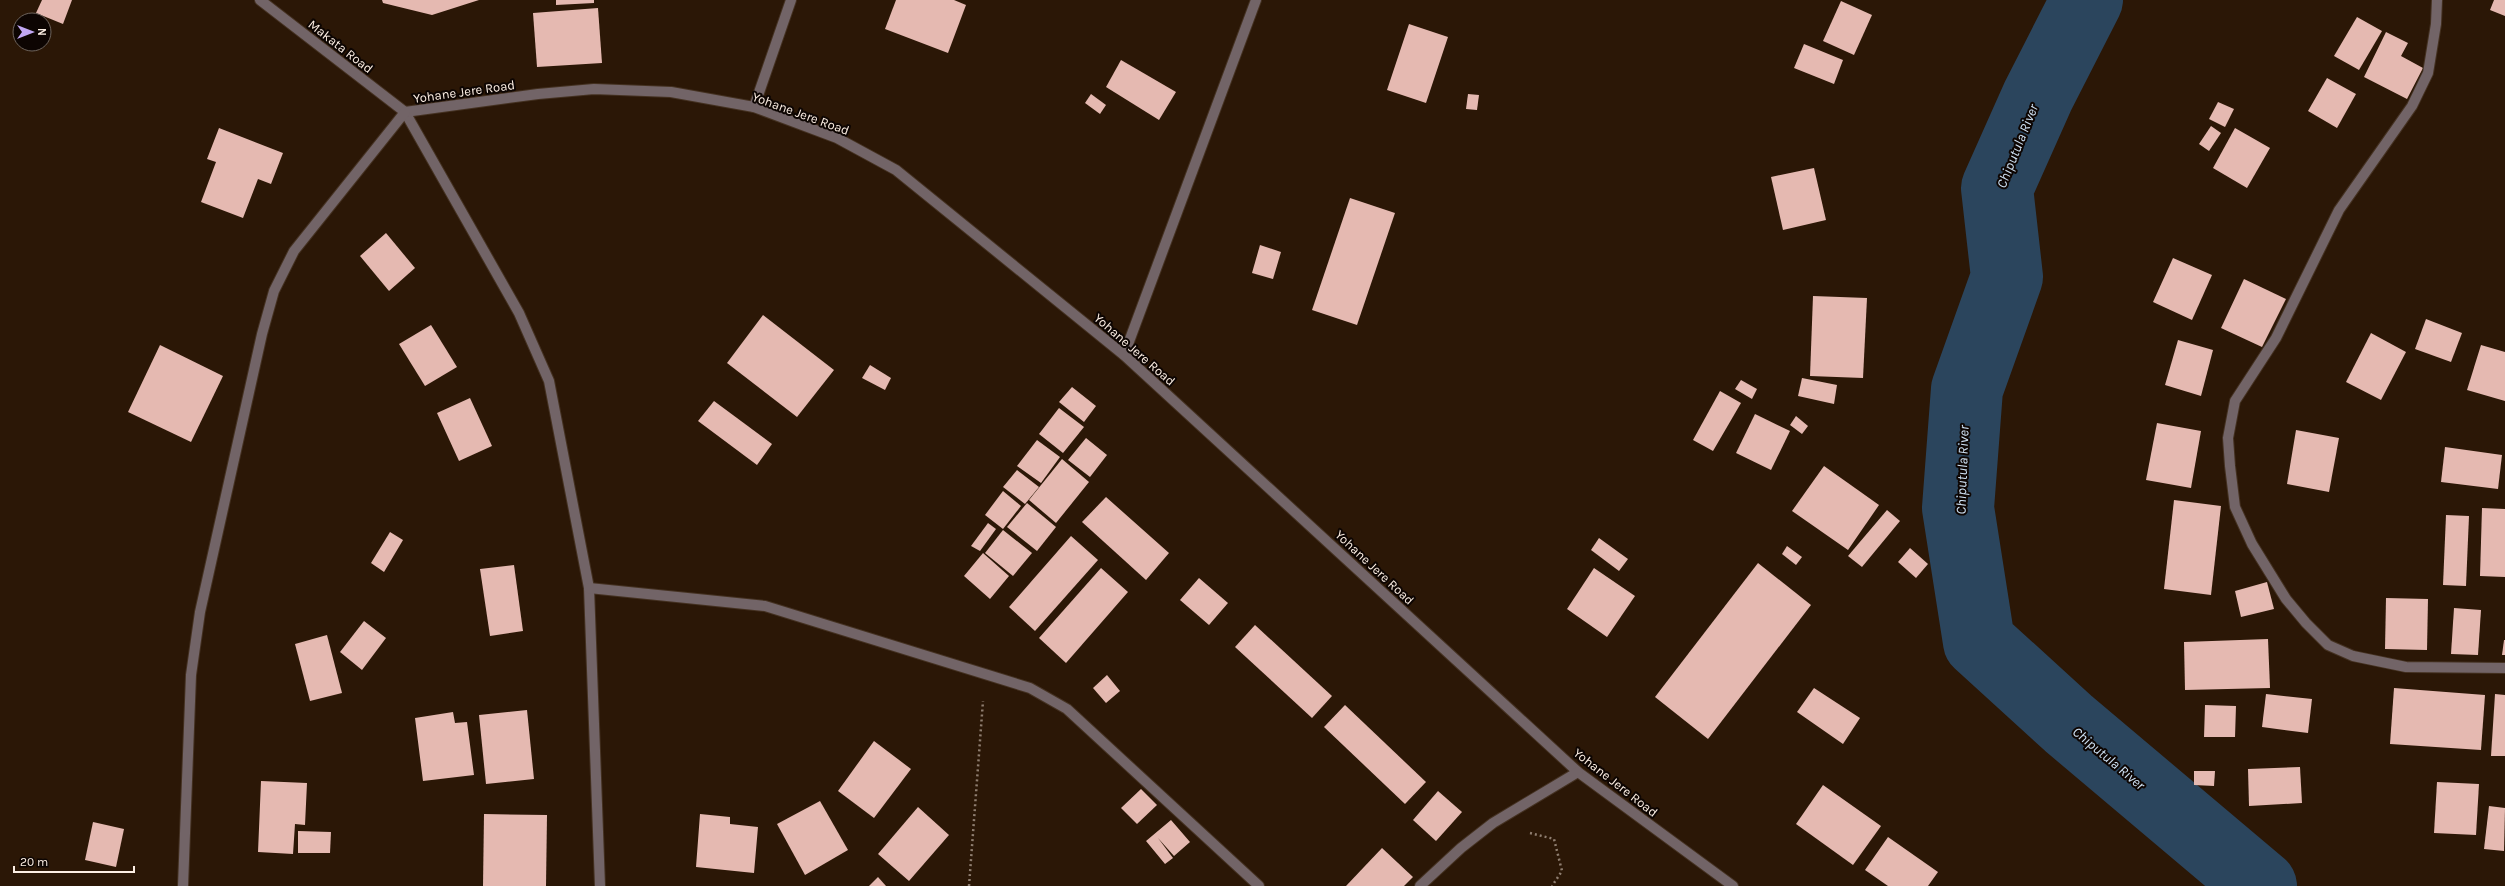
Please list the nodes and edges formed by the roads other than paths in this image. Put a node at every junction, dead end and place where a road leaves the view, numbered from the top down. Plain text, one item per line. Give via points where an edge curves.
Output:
1 (260, 0) edge
2 (792, 0) edge
3 (1256, 0) edge
4 (2437, 0) edge
5 (754, 107) junction
6 (406, 112) junction
7 (1124, 355) junction
8 (589, 588) junction
9 (2505, 668) edge
10 (1578, 772) junction
11 (183, 886) edge
12 (600, 886) edge
13 (1259, 886) edge
14 (1420, 886) edge
15 (1734, 886) edge

1 - 6 street, Makata Road
2 - 5 street
3 - 7 street
4 - 9 street via 2428,73 2412,106 2339,210 2276,338 2235,401 2228,438 2230,466 2235,507 2252,544 2286,599 2328,645 2353,656 2406,667
5 - 6 street, Yohane Jere Road via 671,92 594,89
5 - 7 street, Yohane Jere Road via 837,138 896,170
6 - 8 street via 520,313 549,381
6 - 11 street via 294,251 274,290 200,612 191,675
7 - 10 street, Yohane Jere Road
8 - 12 street
8 - 13 street via 765,606 1030,688 1067,709
10 - 14 street via 1493,823
10 - 15 street, Yohane Jere Road

